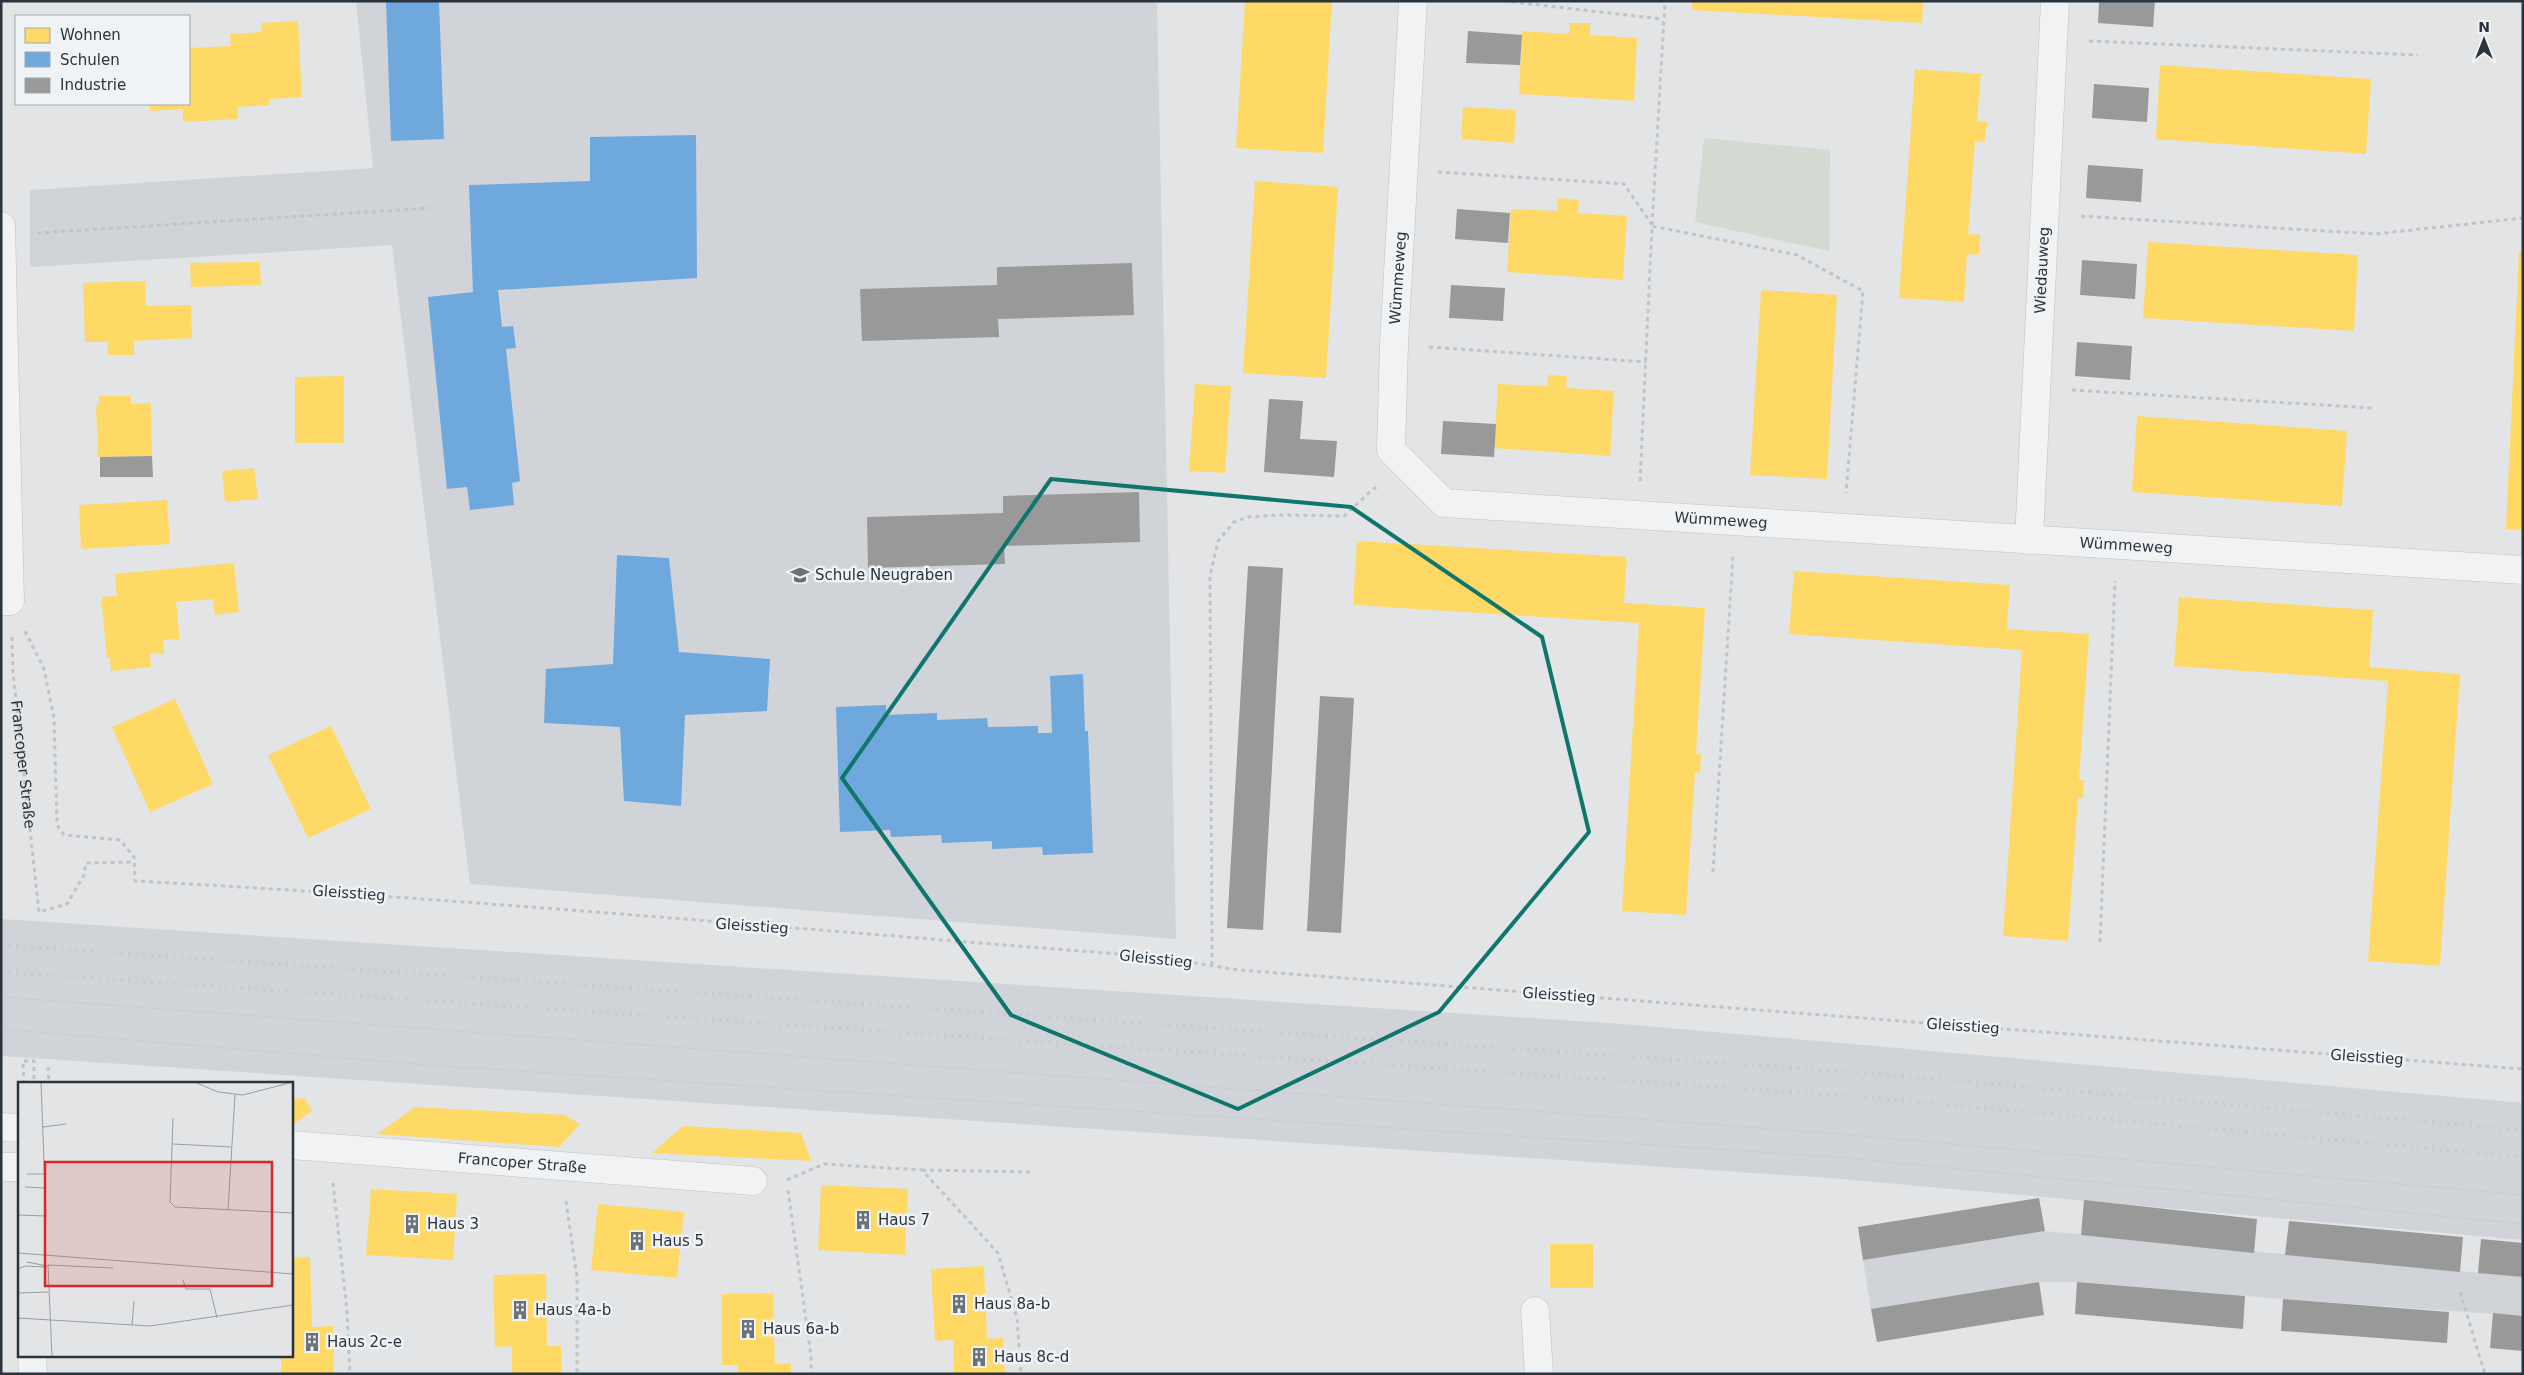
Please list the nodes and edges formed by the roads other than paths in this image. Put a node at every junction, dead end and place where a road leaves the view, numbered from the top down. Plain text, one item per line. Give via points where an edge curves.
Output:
1 (1413, 1) edge
2 (2055, 1) edge
3 (1, 226) edge
4 (2, 236) edge
5 (2, 291) edge
6 (2029, 540) junction
7 (2523, 570) edge
8 (6, 601) edge
9 (1, 1127) edge
10 (18, 1128) edge
11 (292, 1145) edge
12 (1, 1166) edge
13 (18, 1167) edge
14 (753, 1181) road end
15 (1535, 1311) dead end
16 (32, 1358) edge
17 (33, 1374) edge
18 (1538, 1374) edge

1 - 6 street, Wümmeweg via 1391,450 1444,502
2 - 6 street, Wiedauweg
3 - 4 street
4 - 5 street
5 - 8 street
6 - 7 street, Wümmeweg
9 - 10 street
11 - 14 street, Francoper Straße
12 - 13 street
15 - 18 street
16 - 17 street

